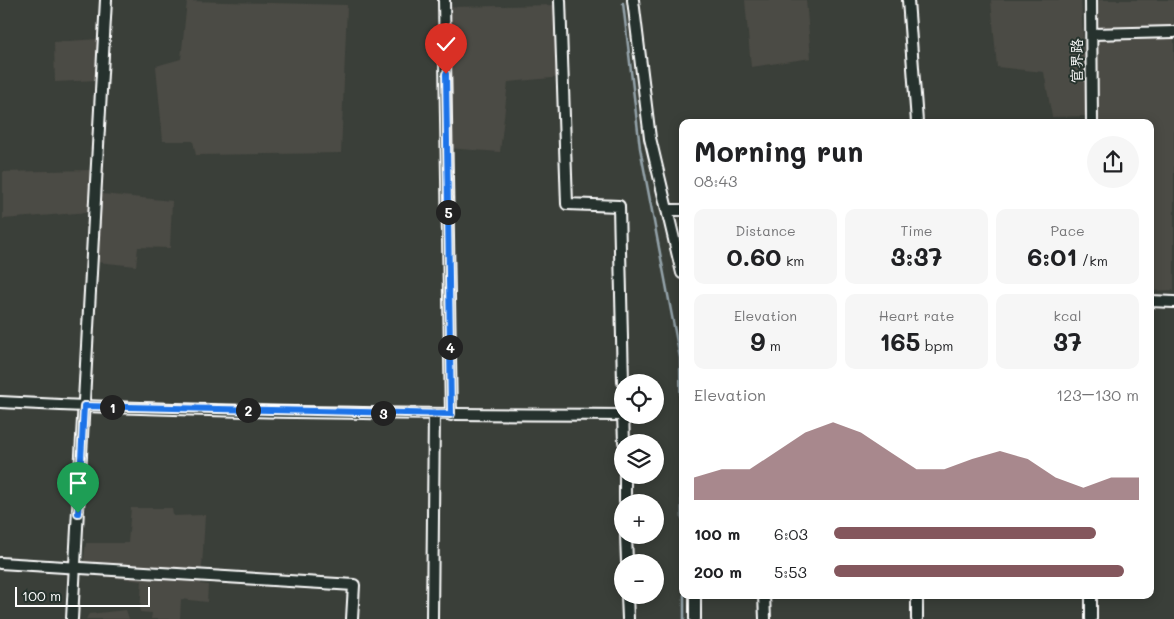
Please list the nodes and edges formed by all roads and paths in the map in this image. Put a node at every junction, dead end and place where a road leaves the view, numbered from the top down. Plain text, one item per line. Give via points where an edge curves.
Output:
1 (106, 0) edge
2 (444, 0) edge
3 (560, 0) edge
4 (632, 0) edge
5 (908, 0) edge
6 (1091, 0) edge
7 (1174, 32) edge
8 (1092, 34) junction
9 (917, 119) edge
10 (1092, 119) edge
11 (668, 210) junction
12 (679, 210) edge
13 (679, 260) edge
14 (1154, 301) edge
15 (1174, 302) edge
16 (623, 374) edge
17 (0, 402) edge
18 (84, 406) junction
19 (434, 414) junction
20 (451, 414) junction
21 (614, 415) edge
22 (0, 563) edge
23 (75, 566) junction
24 (695, 599) edge
25 (764, 599) edge
26 (917, 599) edge
27 (1091, 599) edge
28 (627, 604) edge
29 (72, 619) edge
30 (352, 619) edge
31 (432, 619) edge
32 (628, 619) edge
33 (695, 619) edge
34 (765, 619) edge
35 (917, 619) edge
36 (1091, 619) edge

1 - 18 street
2 - 20 street
3 - 16 street via 566,204 618,206
4 - 11 street via 650,138
5 - 9 street
6 - 8 street, 官界路
7 - 8 street
8 - 10 street, 官界路
11 - 12 street
11 - 13 street
14 - 15 street
17 - 18 street
18 - 19 street
18 - 23 street
19 - 20 street
19 - 31 street
20 - 21 street
22 - 23 street
23 - 29 street
23 - 30 street via 354,585
24 - 33 street
25 - 34 street
26 - 35 street
27 - 36 street
28 - 32 street

